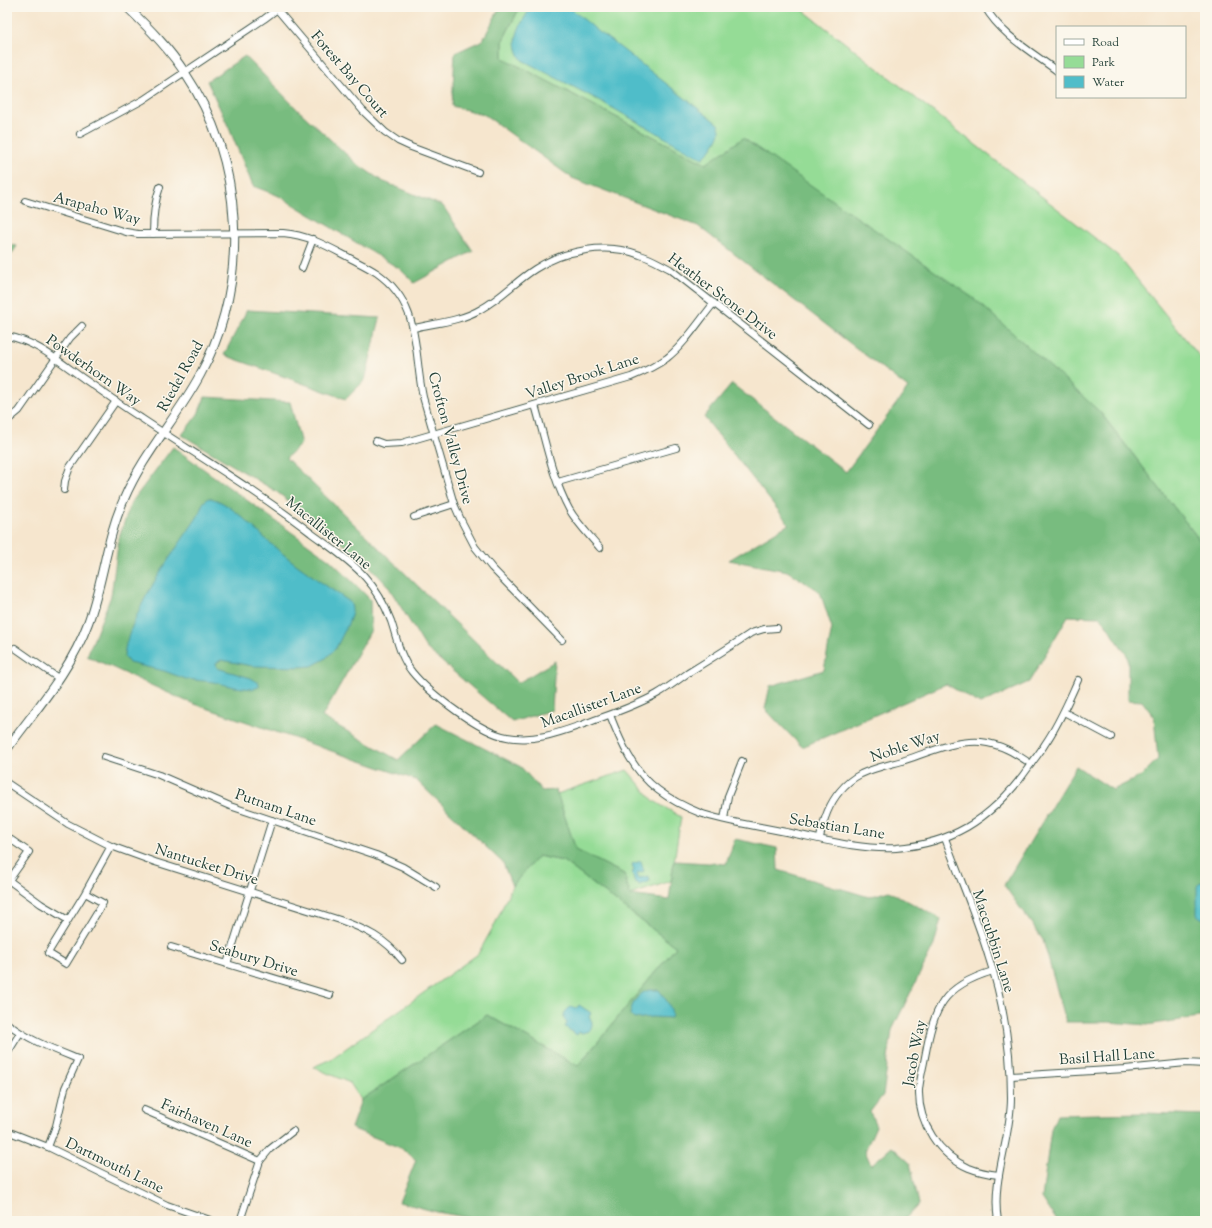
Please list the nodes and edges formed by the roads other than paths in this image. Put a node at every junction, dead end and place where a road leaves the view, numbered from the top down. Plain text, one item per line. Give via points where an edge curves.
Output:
1 (128, 7) edge
2 (986, 7) edge
3 (277, 8) edge
4 (1056, 70) edge
5 (185, 72) junction
6 (80, 134) dead end
7 (478, 172) dead end
8 (160, 187) dead end
9 (25, 201) dead end
10 (153, 234) junction
11 (234, 234) junction
12 (313, 239) junction
13 (302, 268) dead end
14 (714, 303) junction
15 (82, 326) dead end
16 (414, 328) junction
17 (7, 336) edge
18 (55, 358) junction
19 (116, 401) junction
20 (535, 405) junction
21 (7, 421) edge
22 (869, 425) dead end
23 (163, 433) junction
24 (434, 435) junction
25 (376, 441) dead end
26 (676, 448) dead end
27 (558, 482) junction
28 (64, 490) dead end
29 (454, 504) junction
30 (414, 517) dead end
31 (600, 548) dead end
32 (777, 628) dead end
33 (562, 640) dead end
34 (15, 648) dead end
35 (58, 678) junction
36 (1078, 680) dead end
37 (1064, 712) junction
38 (610, 715) junction
39 (1111, 737) dead end
40 (7, 749) edge
41 (104, 757) dead end
42 (742, 761) dead end
43 (1031, 764) junction
44 (7, 783) edge
45 (724, 819) junction
46 (272, 820) junction
47 (7, 837) edge
48 (820, 838) junction
49 (945, 838) junction
50 (111, 846) junction
51 (8, 881) edge
52 (436, 887) dead end
53 (249, 891) junction
54 (85, 893) junction
55 (68, 920) junction
56 (171, 947) dead end
57 (402, 960) dead end
58 (227, 964) junction
59 (993, 971) junction
60 (330, 995) dead end
61 (7, 1022) edge
62 (20, 1033) junction
63 (7, 1054) edge
64 (1205, 1064) edge
65 (1011, 1076) junction
66 (144, 1110) dead end
67 (7, 1131) edge
68 (293, 1131) dead end
69 (48, 1147) junction
70 (260, 1161) junction
71 (999, 1175) junction
72 (212, 1221) edge
73 (240, 1221) edge
74 (998, 1221) edge

1 - 5 street, Riedel Road via 150,29
2 - 4 street via 999,26
3 - 5 street via 264,20
3 - 7 street, Forest Bay Court via 364,111 385,132 411,147
5 - 6 street via 130,108
5 - 11 street, Riedel Road via 208,113 226,164
8 - 10 street via 153,214
9 - 10 street, Arapaho Way via 126,232
10 - 11 street, Arapaho Way
11 - 12 street, Crofton Valley Drive via 289,233
11 - 23 street, Riedel Road via 231,282 217,338 187,398
12 - 13 street
12 - 16 street, Crofton Valley Drive via 377,273 388,282 405,304
14 - 16 street, Heather Stone Drive via 670,269 639,254 622,250 593,250 566,254 544,264 481,310 456,319
14 - 20 street, Valley Brook Lane via 680,345 656,365 631,378
14 - 22 street, Heather Stone Drive
15 - 18 street
16 - 24 street, Crofton Valley Drive via 420,383
17 - 18 street, Powderhorn Way via 34,345
18 - 19 street, Powderhorn Way
18 - 21 street via 19,411
19 - 23 street, Powderhorn Way
19 - 28 street via 70,467
20 - 24 street, Valley Brook Lane
20 - 27 street
23 - 35 street, Riedel Road via 132,480 110,538 88,624
23 - 38 street, Macallister Lane via 288,515 363,575 385,607 408,667 432,692 480,727 504,737 532,739 547,737
24 - 25 street, Valley Brook Lane via 394,444
24 - 29 street, Crofton Valley Drive
26 - 27 street
27 - 31 street via 576,520
29 - 30 street
29 - 33 street, Crofton Valley Drive via 467,535 482,556
32 - 38 street, Macallister Lane via 751,633 657,694
34 - 35 street
35 - 40 street, Riedel Road
36 - 37 street, Sebastian Lane
37 - 39 street
37 - 43 street, Sebastian Lane
38 - 45 street, Sebastian Lane via 625,750 650,783 686,807
41 - 46 street, Putnam Lane via 159,775 230,806
42 - 45 street via 728,796
43 - 48 street, Noble Way via 1006,748 990,743 973,742 952,745 869,771 853,780 833,800 824,817
43 - 49 street, Sebastian Lane via 1017,784 994,807 968,826
44 - 50 street, Nantucket Drive via 68,824
45 - 48 street, Sebastian Lane
46 - 52 street, Putnam Lane via 376,855 403,867
46 - 53 street
47 - 51 street via 29,852
48 - 49 street, Sebastian Lane via 881,848 911,846
49 - 59 street, Maccubbin Lane
50 - 53 street, Nantucket Drive
50 - 54 street
51 - 55 street
53 - 57 street, Nantucket Drive via 354,925 382,940
53 - 58 street
54 - 55 street
54 - 55 street via 103,903 66,964 48,953
56 - 58 street, Seabury Drive
58 - 60 street, Seabury Drive
59 - 65 street, Maccubbin Lane via 1006,1027
59 - 71 street, Jacob Way via 965,982 940,1006 930,1029 919,1095 926,1126 941,1148 969,1168
61 - 62 street
62 - 63 street
62 - 69 street via 78,1059 65,1088
64 - 65 street, Basil Hall Lane via 1186,1063
65 - 71 street, Maccubbin Lane via 1010,1117
66 - 70 street, Fairhaven Lane
67 - 69 street, Dartmouth Lane
68 - 70 street via 270,1149
69 - 72 street, Dartmouth Lane via 145,1195
70 - 73 street
71 - 74 street, Maccubbin Lane via 996,1201

